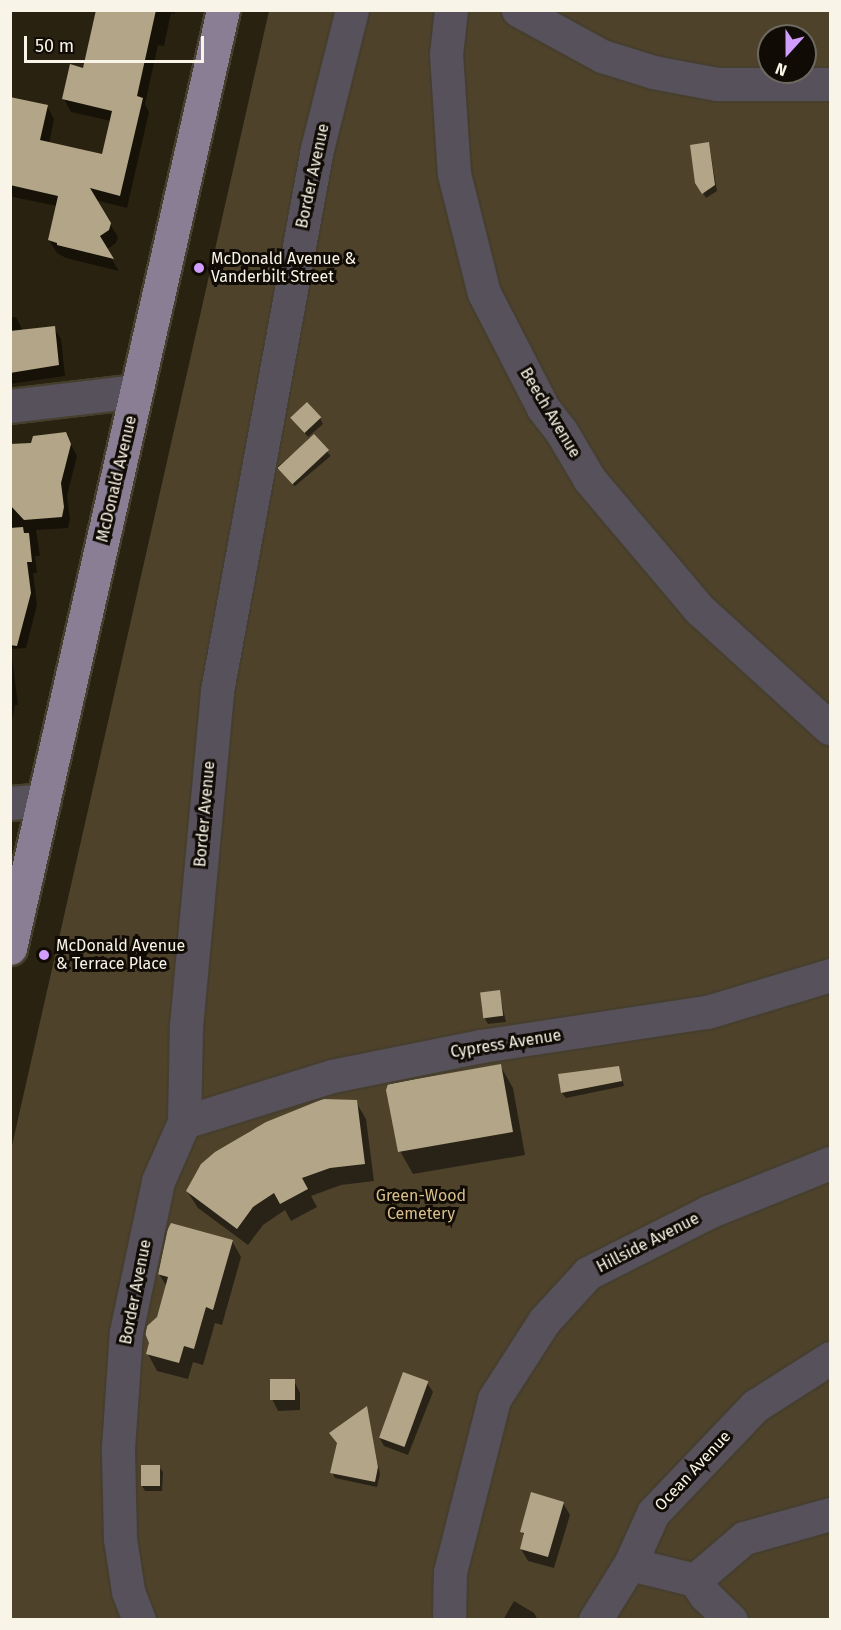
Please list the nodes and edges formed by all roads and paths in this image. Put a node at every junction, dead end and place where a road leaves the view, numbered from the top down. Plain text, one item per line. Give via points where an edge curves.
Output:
1 (223, 10) edge
2 (352, 10) edge
3 (451, 10) edge
4 (518, 10) edge
5 (831, 84) edge
6 (136, 391) junction
7 (10, 406) edge
8 (831, 729) edge
9 (44, 800) junction
10 (10, 803) edge
11 (10, 948) edge
12 (831, 975) edge
13 (184, 1122) junction
14 (831, 1163) edge
15 (831, 1358) edge
16 (831, 1514) edge
17 (630, 1564) junction
18 (695, 1580) junction
19 (139, 1620) edge
20 (449, 1620) edge
21 (595, 1620) edge
22 (731, 1620) edge

1 - 6 main road, McDonald Avenue
2 - 13 street, Border Avenue via 317,148 217,691 186,1026
3 - 8 street, Beech Avenue via 446,54 453,174 484,293 543,408 590,480 699,609
4 - 5 street via 602,56 653,72 717,84
6 - 7 street
6 - 9 main road, McDonald Avenue
9 - 10 street
9 - 11 main road, McDonald Avenue
12 - 13 street, Cypress Avenue via 707,1012 481,1046 332,1076
13 - 19 street, Border Avenue via 158,1181 126,1332 118,1448 120,1539 128,1591
14 - 20 street, Hillside Avenue via 708,1212 588,1273 544,1321 494,1399 450,1572
15 - 17 street, Ocean Avenue via 755,1406 653,1513
16 - 18 street via 744,1538
17 - 18 street
17 - 21 street, Ocean Avenue
18 - 22 street

